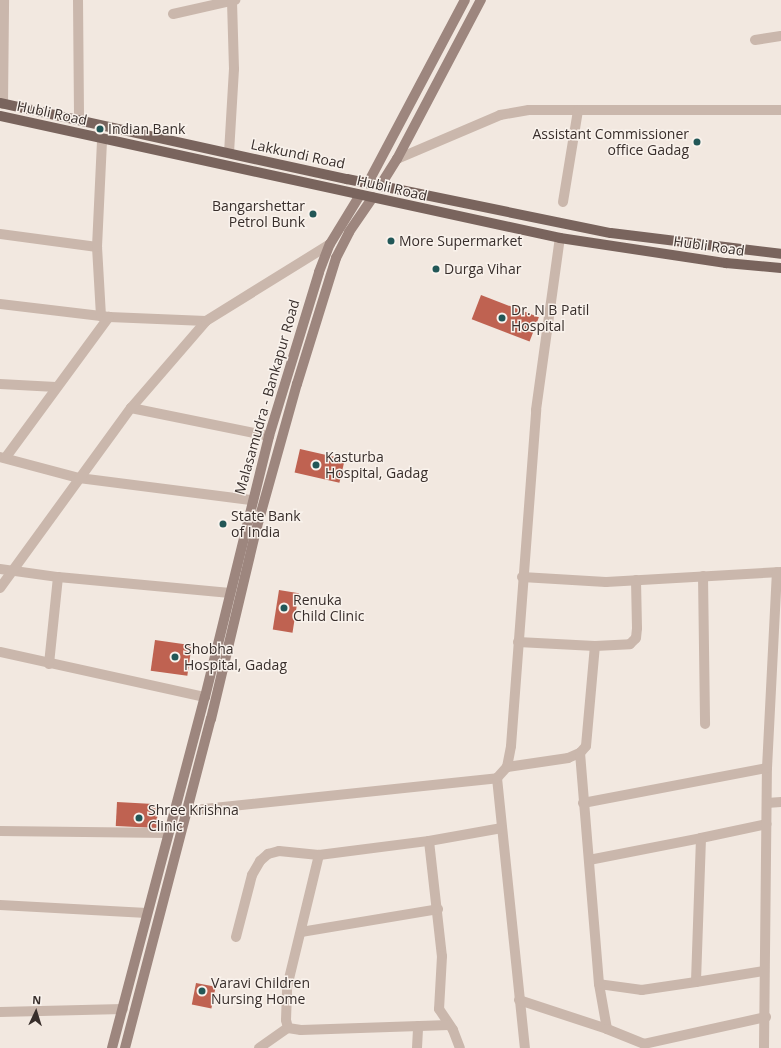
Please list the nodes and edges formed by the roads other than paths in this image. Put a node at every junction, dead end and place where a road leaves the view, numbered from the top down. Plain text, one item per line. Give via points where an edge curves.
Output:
1 (4, 0) edge
2 (78, 0) edge
3 (233, 0) edge
4 (465, 0) edge
5 (480, 0) edge
6 (173, 14) dead end
7 (781, 36) edge
8 (756, 40) dead end
9 (2, 103) edge
10 (578, 110) junction
11 (781, 110) edge
12 (0, 116) edge
13 (79, 120) junction
14 (102, 139) junction
15 (228, 153) junction
16 (397, 159) junction
17 (368, 183) junction
18 (380, 186) junction
19 (360, 194) junction
20 (373, 198) junction
21 (563, 202) dead end
22 (0, 234) edge
23 (560, 238) junction
24 (330, 244) junction
25 (97, 247) junction
26 (781, 254) edge
27 (781, 268) edge
28 (0, 304) edge
29 (14, 306) junction
30 (0, 311) edge
31 (105, 316) junction
32 (206, 321) junction
33 (0, 384) edge
34 (56, 387) junction
35 (131, 408) junction
36 (270, 436) junction
37 (3, 457) edge
38 (79, 478) junction
39 (252, 500) junction
40 (0, 569) edge
41 (10, 571) junction
42 (779, 572) edge
43 (703, 576) junction
44 (58, 577) junction
45 (522, 577) junction
46 (636, 580) junction
47 (0, 588) edge
48 (230, 593) junction
49 (518, 642) junction
50 (595, 646) junction
51 (0, 652) edge
52 (49, 664) junction
53 (205, 697) junction
54 (705, 724) dead end
55 (580, 754) junction
56 (507, 767) junction
57 (767, 768) junction
58 (498, 778) junction
59 (781, 802) edge
60 (582, 803) junction
61 (767, 803) junction
62 (185, 811) junction
63 (767, 824) junction
64 (502, 828) junction
65 (0, 831) edge
66 (168, 833) junction
67 (701, 838) junction
68 (429, 841) junction
69 (319, 854) junction
70 (589, 860) junction
71 (0, 904) edge
72 (438, 910) junction
73 (148, 913) junction
74 (301, 932) junction
75 (236, 937) dead end
76 (764, 971) junction
77 (696, 982) junction
78 (599, 984) junction
79 (519, 1000) junction
80 (122, 1009) junction
81 (0, 1012) edge
82 (766, 1017) junction
83 (449, 1025) junction
84 (418, 1026) junction
85 (288, 1028) junction
86 (607, 1029) junction
87 (112, 1048) edge
88 (125, 1048) edge
89 (259, 1048) edge
90 (417, 1048) edge
91 (460, 1048) edge
92 (525, 1048) edge
93 (764, 1048) edge

1 - 9 street
2 - 13 street
3 - 6 street
3 - 15 street via 234,69
4 - 17 main road
5 - 16 main road
7 - 8 street
9 - 13 main road, Lakkundi Road
10 - 11 street
10 - 16 street via 529,110 500,115
10 - 21 street
12 - 14 main road, Hubli Road
13 - 15 main road, Lakkundi Road
14 - 19 main road, Hubli Road
14 - 25 street
15 - 17 main road, Lakkundi Road
16 - 18 main road
17 - 18 main road, Lakkundi Road
17 - 19 main road, Malasamudra - Bankapur Road
18 - 20 main road
18 - 26 main road, Lakkundi Road via 612,233
19 - 20 main road, Hubli Road
19 - 24 main road, Malasamudra - Bankapur Road
20 - 23 main road, Hubli Road
20 - 62 main road via 349,232 336,258 297,384 255,534 211,719
22 - 25 street
23 - 27 main road, Hubli Road via 726,263
23 - 45 street via 536,410
24 - 32 street
24 - 36 main road, Malasamudra - Bankapur Road via 311,294
25 - 31 street
28 - 29 street
29 - 30 street
29 - 31 street
31 - 32 street
31 - 34 street
32 - 35 street
33 - 34 street
34 - 37 street
35 - 36 street
35 - 38 street
36 - 39 main road, Malasamudra - Bankapur Road
37 - 38 street
38 - 39 street
38 - 41 street
39 - 48 main road, Malasamudra - Bankapur Road
40 - 41 street
41 - 44 street
41 - 47 street
42 - 43 street
42 - 57 street
43 - 46 street
43 - 54 street
44 - 48 street
44 - 52 street
45 - 46 street via 606,582
45 - 49 street
46 - 50 street via 636,638 623,646
48 - 53 main road, Malasamudra - Bankapur Road
49 - 50 street
49 - 56 street via 511,746
50 - 55 street via 588,737
51 - 52 street
52 - 53 street
53 - 66 main road, Malasamudra - Bankapur Road
55 - 56 street
55 - 60 street
56 - 58 street
57 - 60 street
57 - 61 street
58 - 62 street
58 - 64 street
59 - 61 street
60 - 70 street
61 - 63 street
62 - 88 main road
63 - 67 street
63 - 76 street
64 - 68 street
64 - 79 street
65 - 66 street
66 - 73 main road, Malasamudra - Bankapur Road
67 - 70 street
67 - 77 street
68 - 69 street
68 - 72 street
69 - 74 street
69 - 75 street via 279,851 268,854 260,861 252,875
70 - 78 street
71 - 73 street
72 - 74 street
72 - 83 street via 442,956 439,1009
73 - 80 main road, Malasamudra - Bankapur Road
74 - 85 street via 287,986
76 - 77 street
76 - 82 street
77 - 78 street via 642,990
78 - 86 street
79 - 86 street
79 - 92 street
80 - 81 street
80 - 87 main road, Malasamudra - Bankapur Road
82 - 86 street via 644,1044
82 - 93 street
83 - 84 street
83 - 91 street
84 - 85 street via 301,1030
84 - 90 street
85 - 89 street

